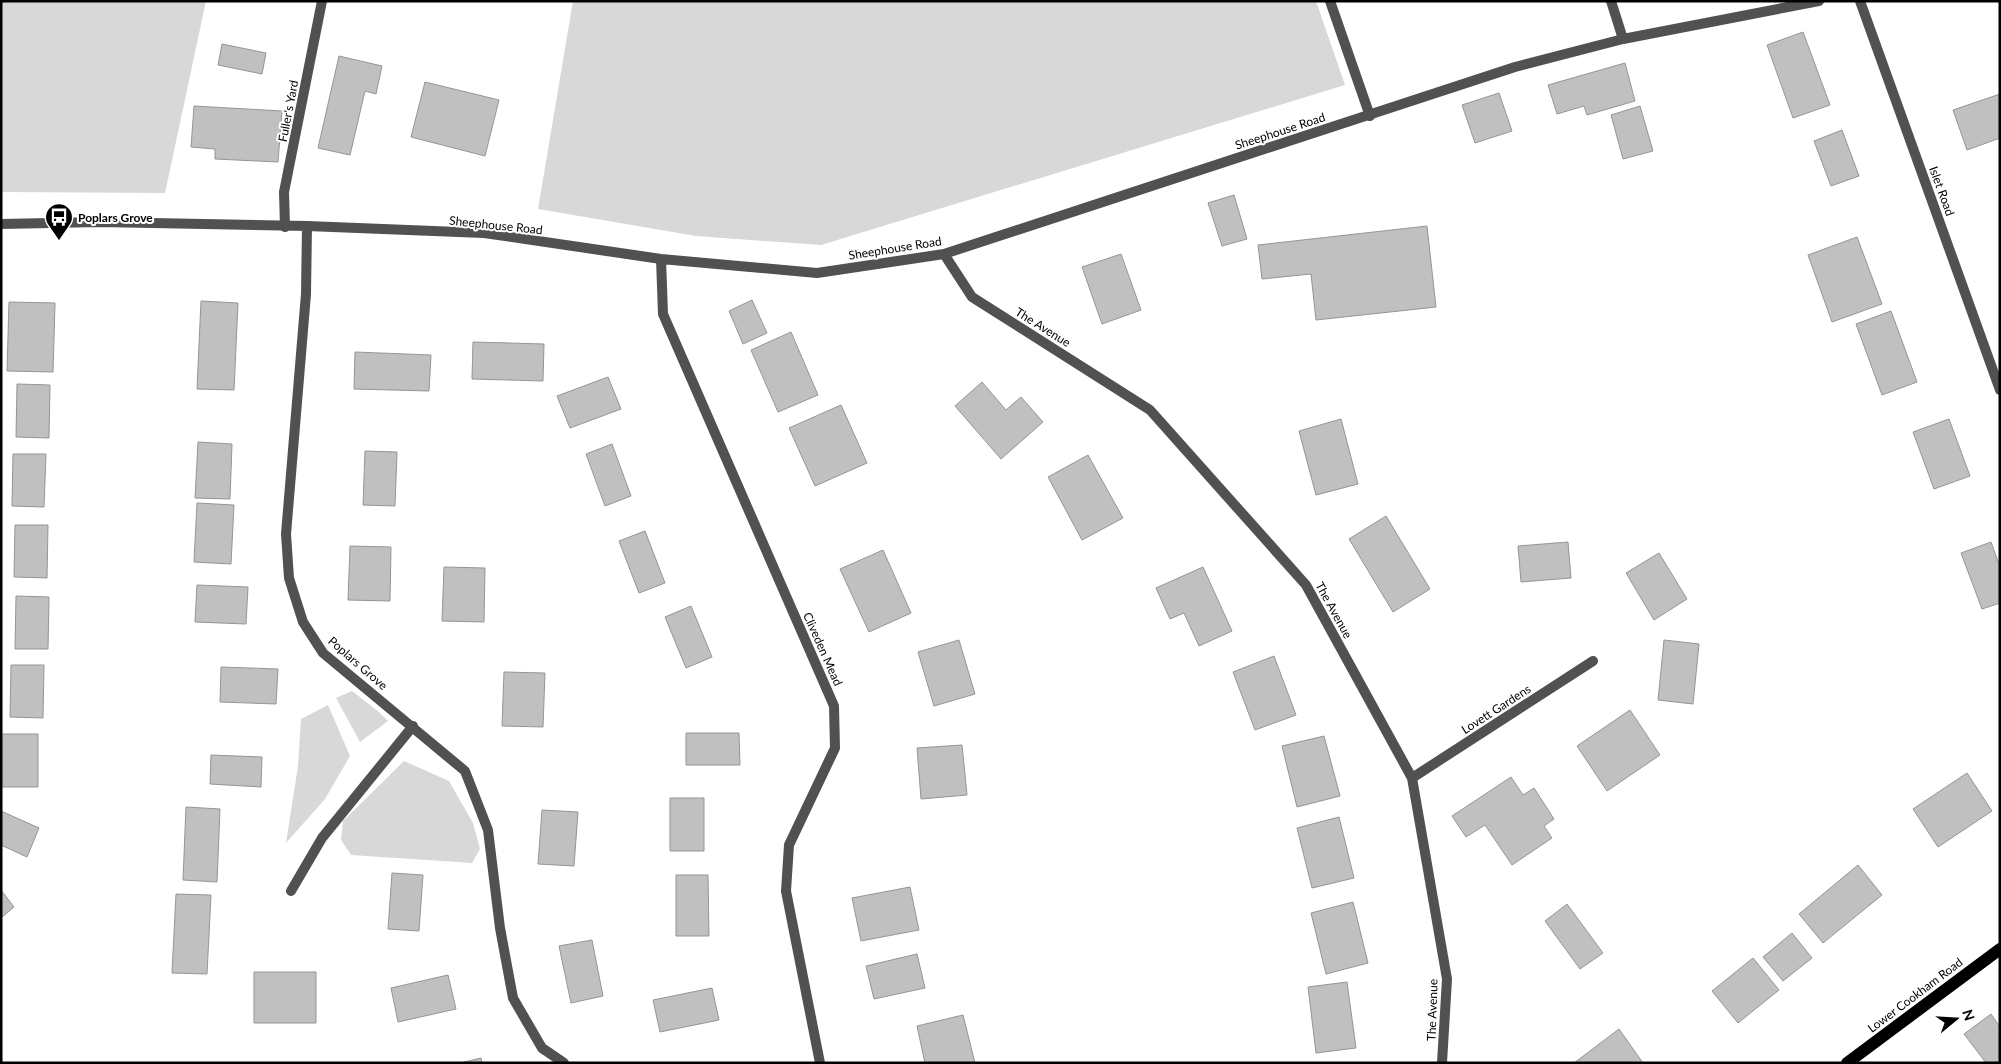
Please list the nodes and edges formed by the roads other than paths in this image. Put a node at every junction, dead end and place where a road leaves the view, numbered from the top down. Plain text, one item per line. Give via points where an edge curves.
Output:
1 (322, 1) edge
2 (1330, 1) edge
3 (1611, 1) edge
4 (1819, 1) edge
5 (1860, 1) edge
6 (1623, 39) junction
7 (1370, 116) junction
8 (1, 224) edge
9 (307, 226) junction
10 (284, 227) junction
11 (944, 254) junction
12 (661, 258) junction
13 (2000, 390) edge
14 (1593, 661) dead end
15 (413, 726) junction
16 (1412, 778) junction
17 (292, 891) dead end
18 (2000, 950) edge
19 (564, 1063) edge
20 (820, 1063) edge
21 (1442, 1063) edge
22 (1847, 1063) edge

1 - 10 street, Fuller's Yard via 284,192
2 - 7 street
3 - 6 street
4 - 6 street, Sheephouse Road
5 - 13 street, Islet Road
6 - 7 street, Sheephouse Road via 1515,67
7 - 11 street, Sheephouse Road
8 - 10 street, Sheephouse Road via 100,222
9 - 10 street, Sheephouse Road
9 - 12 street, Sheephouse Road via 484,233
9 - 15 street, Poplars Grove via 306,294 286,534 290,578 303,622 324,653
11 - 12 street, Sheephouse Road via 817,273
11 - 16 street, The Avenue via 972,296 1150,410 1306,585
12 - 20 street, Cliveden Mead via 662,314 834,706 835,748 789,845 786,891
14 - 16 street, Lovett Gardens
15 - 17 street via 322,838
15 - 19 street, Poplars Grove via 465,771 488,830 500,928 513,998 542,1048
16 - 21 street, The Avenue via 1447,979
18 - 22 main road, Lower Cookham Road

